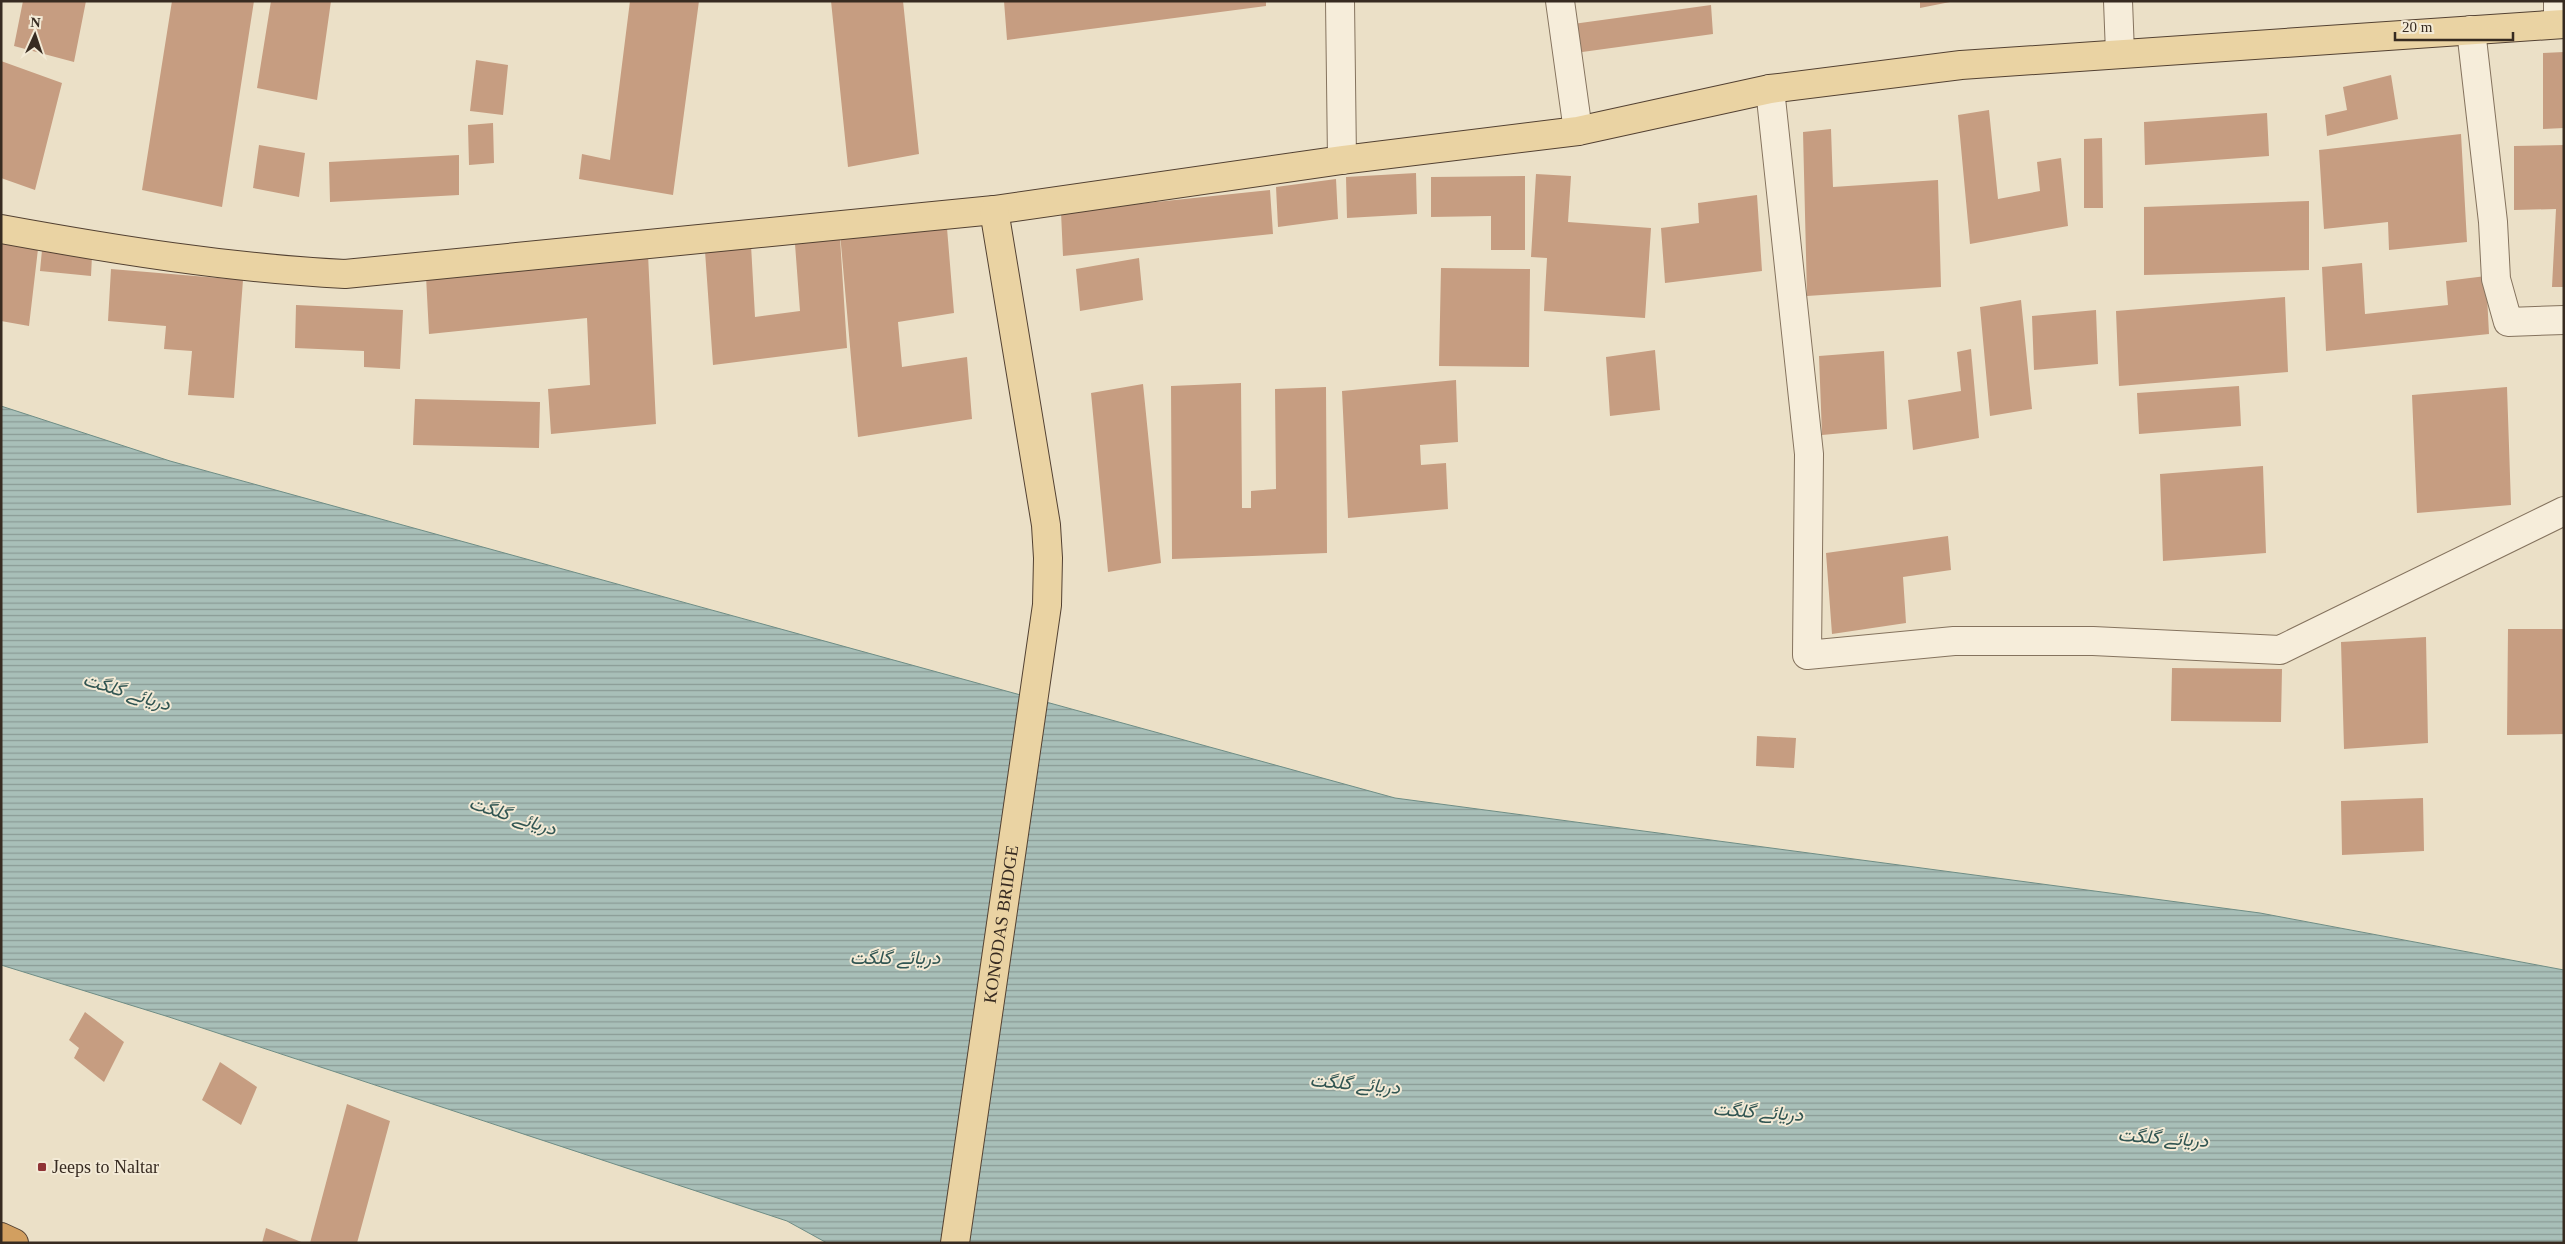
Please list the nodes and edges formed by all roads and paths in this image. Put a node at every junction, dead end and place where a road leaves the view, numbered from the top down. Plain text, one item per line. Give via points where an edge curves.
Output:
1 (1340, 1) edge
2 (1560, 1) edge
3 (2118, 1) edge
4 (2560, 16) edge
5 (2471, 30) junction
6 (2120, 53) junction
7 (1770, 89) junction
8 (1578, 131) junction
9 (1342, 160) junction
10 (994, 210) junction
11 (1, 229) edge
12 (2564, 320) edge
13 (2564, 511) edge
14 (1, 1238) edge
15 (14, 1243) edge
16 (955, 1243) edge

1 - 9 street
2 - 8 street
3 - 6 street
4 - 5 main road
5 - 6 main road
5 - 12 street via 2493,222 2496,279 2508,322
6 - 7 main road via 1961,65
7 - 8 main road
7 - 13 street via 1809,454 1807,655 1954,641 2093,641 2280,650
8 - 9 main road
9 - 10 main road
10 - 11 main road via 346,274 247,267 136,253
10 - 16 main road, KONODAS BRIDGE via 1046,525 1047,605
14 - 15 highway

